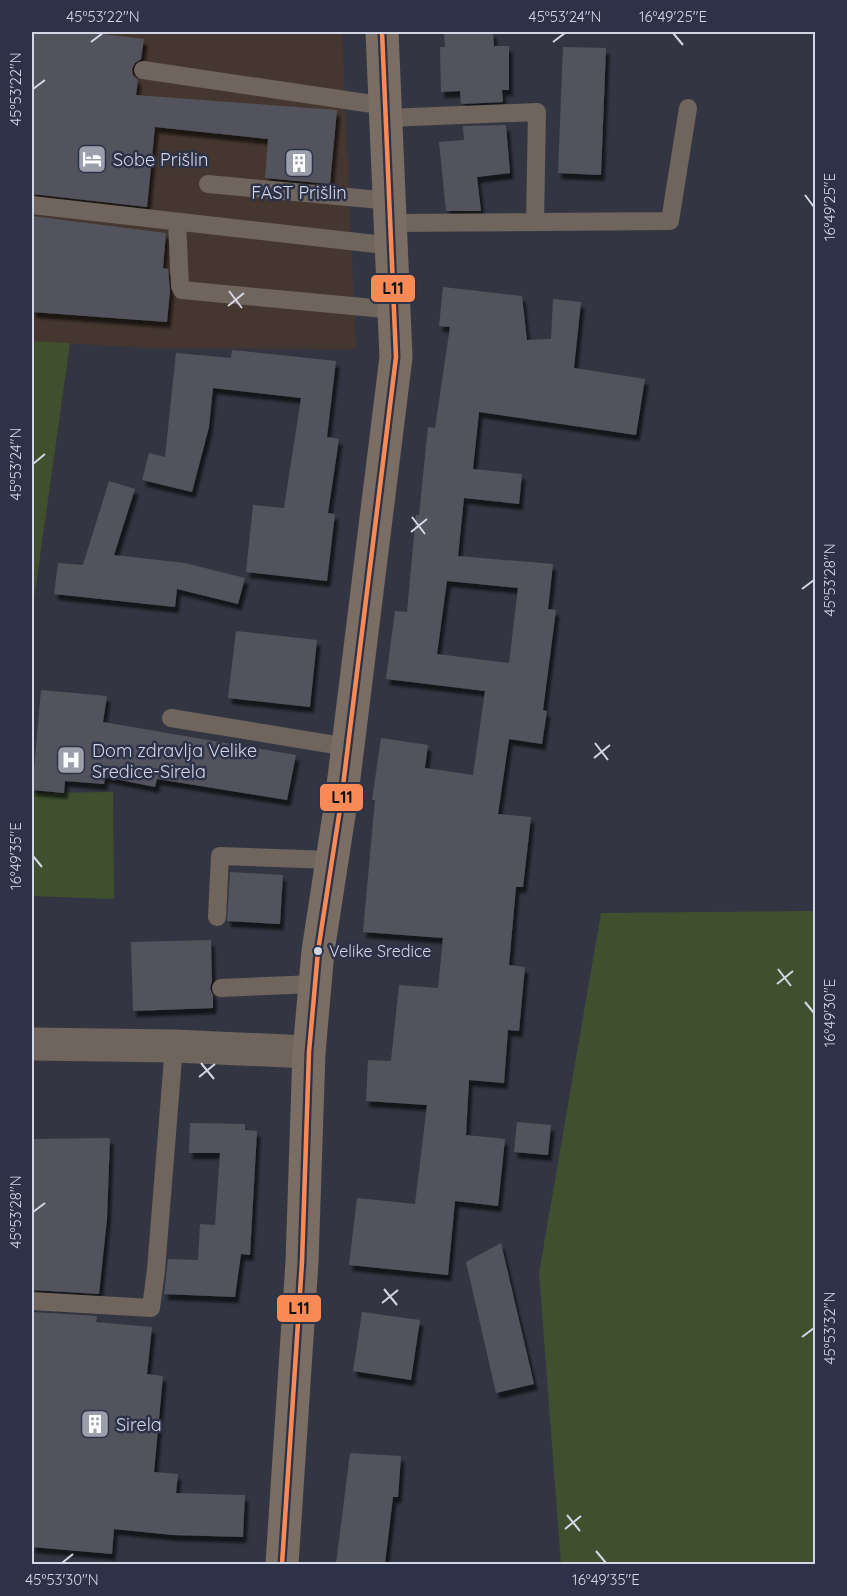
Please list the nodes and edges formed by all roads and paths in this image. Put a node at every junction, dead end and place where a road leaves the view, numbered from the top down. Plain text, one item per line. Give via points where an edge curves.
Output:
1 (382, 32) edge
2 (142, 70) dead end
3 (688, 108) dead end
4 (386, 112) junction
5 (208, 184) dead end
6 (32, 205) edge
7 (177, 222) junction
8 (535, 222) junction
9 (392, 223) junction
10 (395, 310) junction
11 (171, 718) dead end
12 (348, 747) junction
13 (332, 860) junction
14 (217, 916) dead end
15 (315, 984) junction
16 (221, 988) dead end
17 (32, 1044) edge
18 (174, 1046) junction
19 (309, 1052) junction
20 (32, 1300) edge
21 (282, 1564) edge

1 - 4 main road
2 - 4 lane
3 - 8 lane via 670,221
4 - 8 lane via 537,112
4 - 9 main road
5 - 9 lane
6 - 7 lane
7 - 9 lane
7 - 10 lane via 182,290
8 - 9 lane
9 - 10 main road
10 - 12 main road via 396,357
11 - 12 lane
12 - 13 main road
13 - 14 lane via 220,856
13 - 15 main road
15 - 16 lane
15 - 19 main road
17 - 18 street
18 - 19 street
18 - 20 lane via 151,1308
19 - 21 main road via 302,1262

